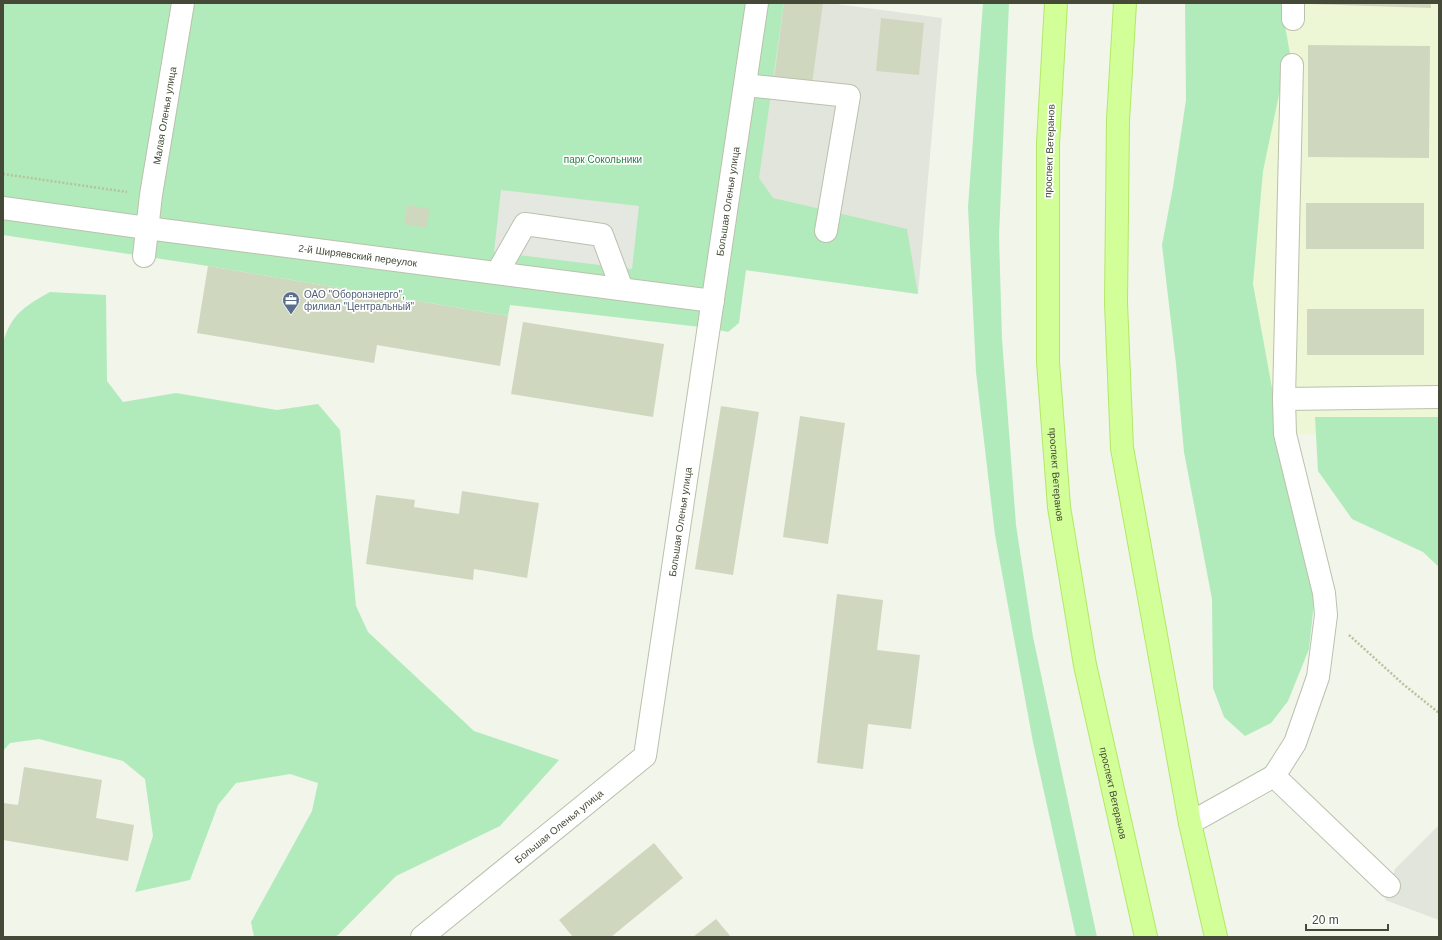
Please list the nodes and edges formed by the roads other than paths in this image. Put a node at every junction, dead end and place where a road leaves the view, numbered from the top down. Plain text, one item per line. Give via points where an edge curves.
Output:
1 (183, 3) edge
2 (757, 3) edge
3 (1056, 3) edge
4 (1125, 3) edge
5 (1292, 65) dead end
6 (745, 85) junction
7 (3, 208) edge
8 (147, 228) junction
9 (826, 232) dead end
10 (144, 256) dead end
11 (497, 273) junction
12 (622, 290) junction
13 (713, 301) junction
14 (1439, 397) edge
15 (1284, 400) junction
16 (1274, 776) junction
17 (1190, 823) junction
18 (1389, 886) dead end
19 (422, 937) edge
20 (1146, 937) edge
21 (1216, 937) edge

1 - 8 street, Малая Оленья улица
2 - 6 street, Большая Оленья улица
3 - 20 main road, проспект Ветеранов via 1048,143 1048,362 1059,507 1086,665
4 - 17 main road via 1118,120 1116,271 1122,448
5 - 15 street
6 - 9 street via 848,96
6 - 13 street, Большая Оленья улица
7 - 8 street, 2-й Ширяевский переулок
8 - 10 street, Малая Оленья улица
8 - 11 street, 2-й Ширяевский переулок
11 - 12 street, 2-й Ширяевский переулок
11 - 12 street via 525,224 602,235
12 - 13 street, 2-й Ширяевский переулок
13 - 19 street, Большая Оленья улица via 645,756
14 - 15 street
15 - 16 street via 1286,434 1324,594 1326,615 1318,677 1295,743
16 - 17 street
16 - 18 street
17 - 21 main road

